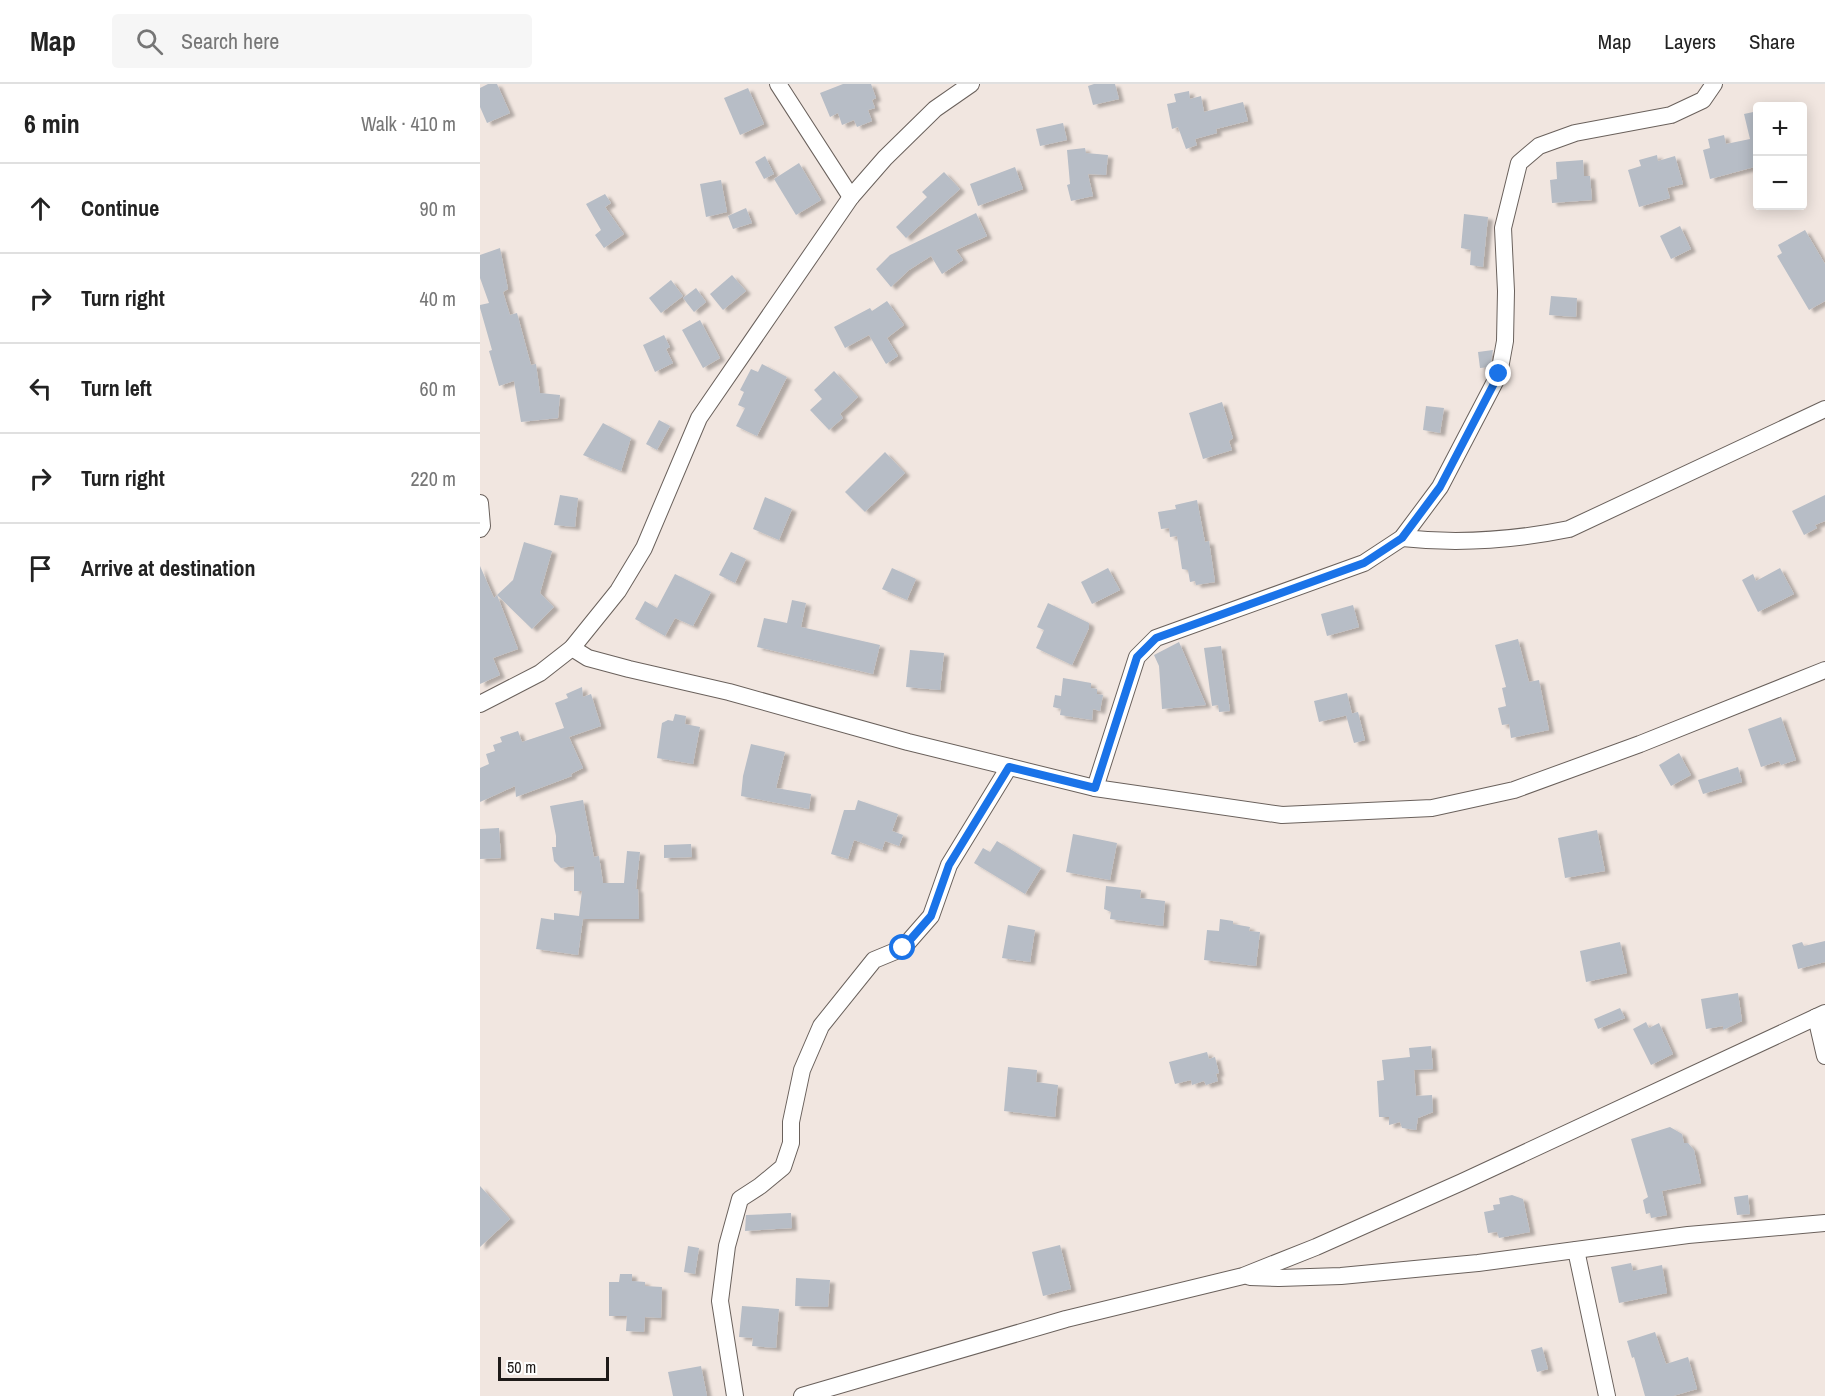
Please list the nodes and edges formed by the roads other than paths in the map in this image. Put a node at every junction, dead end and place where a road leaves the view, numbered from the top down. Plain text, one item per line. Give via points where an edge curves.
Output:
1 (778, 84) edge
2 (971, 84) edge
3 (1714, 84) edge
4 (851, 197) junction
5 (1825, 409) edge
6 (480, 503) edge
7 (480, 529) edge
8 (1402, 538) junction
9 (572, 648) junction
10 (1825, 670) edge
11 (480, 704) edge
12 (1009, 767) junction
13 (1095, 788) junction
14 (1820, 1015) edge
15 (1825, 1056) edge
16 (1825, 1223) edge
17 (1576, 1250) junction
18 (1243, 1276) junction
19 (735, 1396) edge
20 (802, 1396) edge
21 (1607, 1396) edge

1 - 4 street
2 - 4 street via 935,109
3 - 8 street via 1702,100 1671,115 1575,133 1539,146 1519,163 1503,228 1505,341 1499,374 1440,487
4 - 9 street via 699,418 644,548 618,591
5 - 8 street via 1569,530 1436,542
6 - 7 street
8 - 13 street via 1364,563 1156,638 1137,657
9 - 11 street via 540,673
9 - 12 street via 588,658
10 - 13 street via 1514,790 1432,808 1282,815
12 - 13 street
12 - 19 street via 949,865 931,916 903,948 874,960 821,1026 802,1070 783,1167 740,1199 727,1246 720,1301
14 - 15 street
14 - 18 street via 1462,1182
16 - 17 street
17 - 18 street via 1352,1275
17 - 21 street
18 - 20 street via 1066,1319

